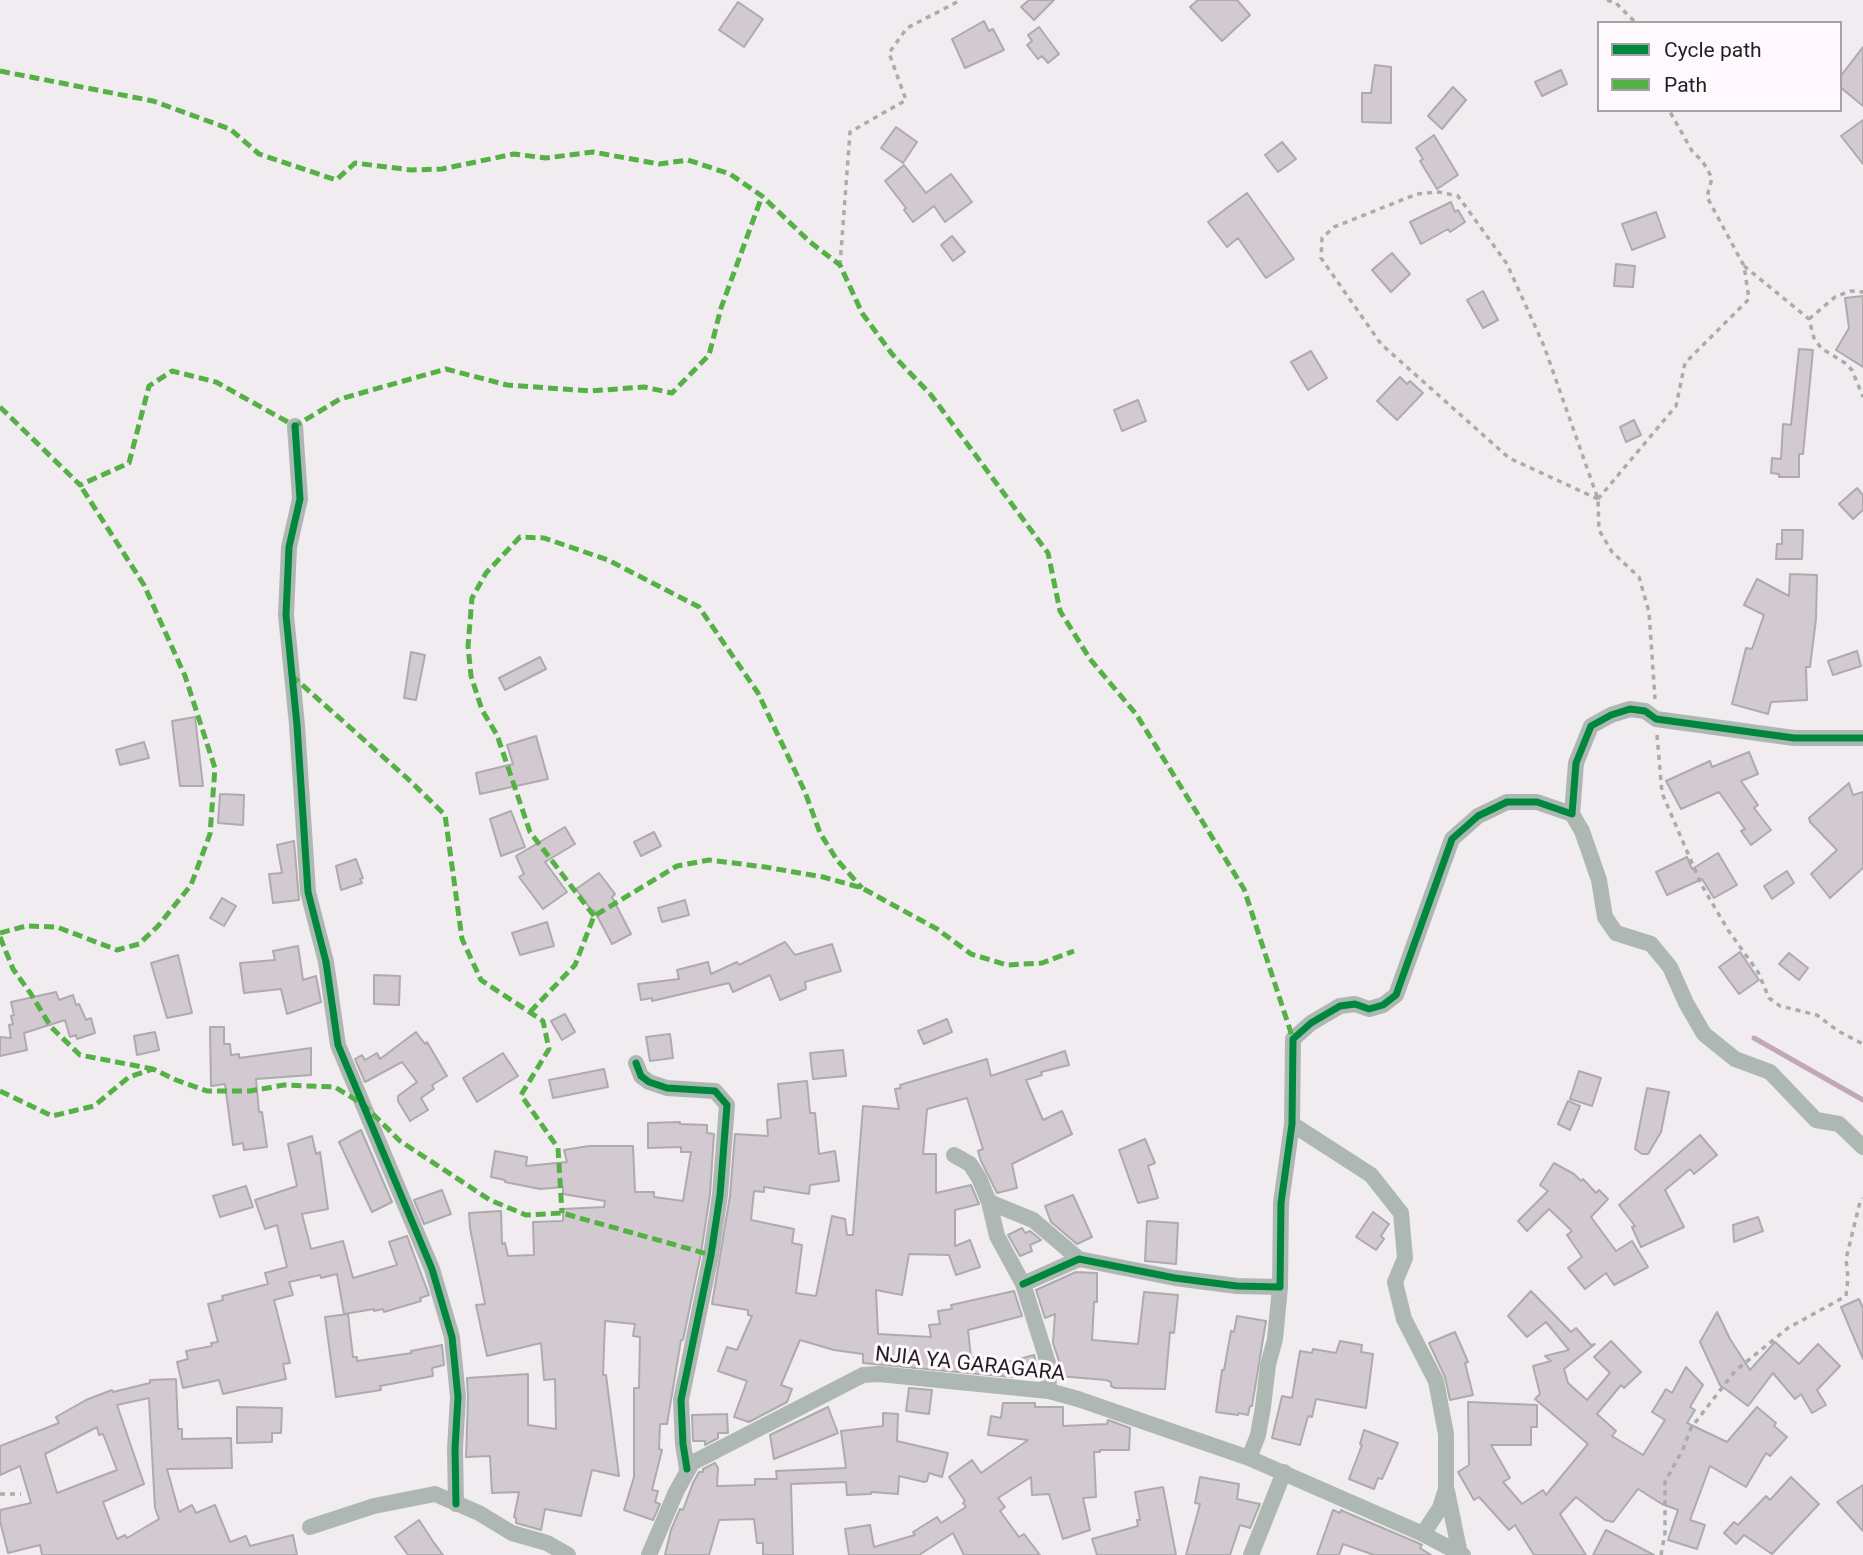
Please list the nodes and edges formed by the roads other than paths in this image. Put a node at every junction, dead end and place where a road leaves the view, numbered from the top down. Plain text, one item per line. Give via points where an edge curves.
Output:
1 (295, 426) dead end
2 (1863, 738) edge
3 (1572, 814) junction
4 (636, 1063) dead end
5 (1292, 1124) junction
6 (1863, 1147) edge
7 (954, 1155) dead end
8 (989, 1202) junction
9 (1079, 1259) junction
10 (1023, 1284) junction
11 (1280, 1287) junction
12 (1049, 1391) junction
13 (1249, 1458) junction
14 (687, 1469) junction
15 (1284, 1472) junction
16 (1446, 1489) junction
17 (456, 1504) junction
18 (310, 1527) dead end
19 (1423, 1534) junction
20 (1462, 1554) edge
21 (568, 1555) edge
22 (649, 1555) edge
23 (1251, 1555) edge

1 - 17 street via 300,499 289,547 286,615 308,892 326,962 338,1045 432,1269 452,1337 458,1397
2 - 3 street via 1794,738 1656,719 1645,711 1630,709 1591,726 1576,763
3 - 5 street via 1537,802 1507,802 1478,816 1452,839 1396,995 1369,1009 1355,1004 1340,1006 1293,1039
3 - 6 street via 1599,880 1605,917 1616,933 1651,944 1670,967 1703,1034 1735,1059 1770,1072 1816,1120 1839,1124
4 - 14 street via 649,1082 667,1088 715,1091 727,1105 713,1243 681,1400
5 - 11 street via 1281,1203
5 - 16 street via 1371,1175 1401,1213 1405,1258 1395,1282 1404,1319 1436,1381 1446,1434
7 - 8 street via 970,1164
8 - 9 street via 1033,1220
8 - 10 street via 997,1236
9 - 10 street
9 - 11 street via 1175,1278
10 - 12 street via 1048,1363
11 - 13 street via 1258,1435
12 - 13 street, NJIA YA GARAGARA
12 - 14 street, NJIA YA GARAGARA via 863,1375 698,1459
13 - 15 street, NJIA YA GARAGARA
14 - 22 street
15 - 19 street, NJIA YA GARAGARA
15 - 23 street
16 - 19 street
16 - 20 street
17 - 18 street via 435,1494 374,1506
17 - 21 street
19 - 20 street, NJIA YA GARAGARA

